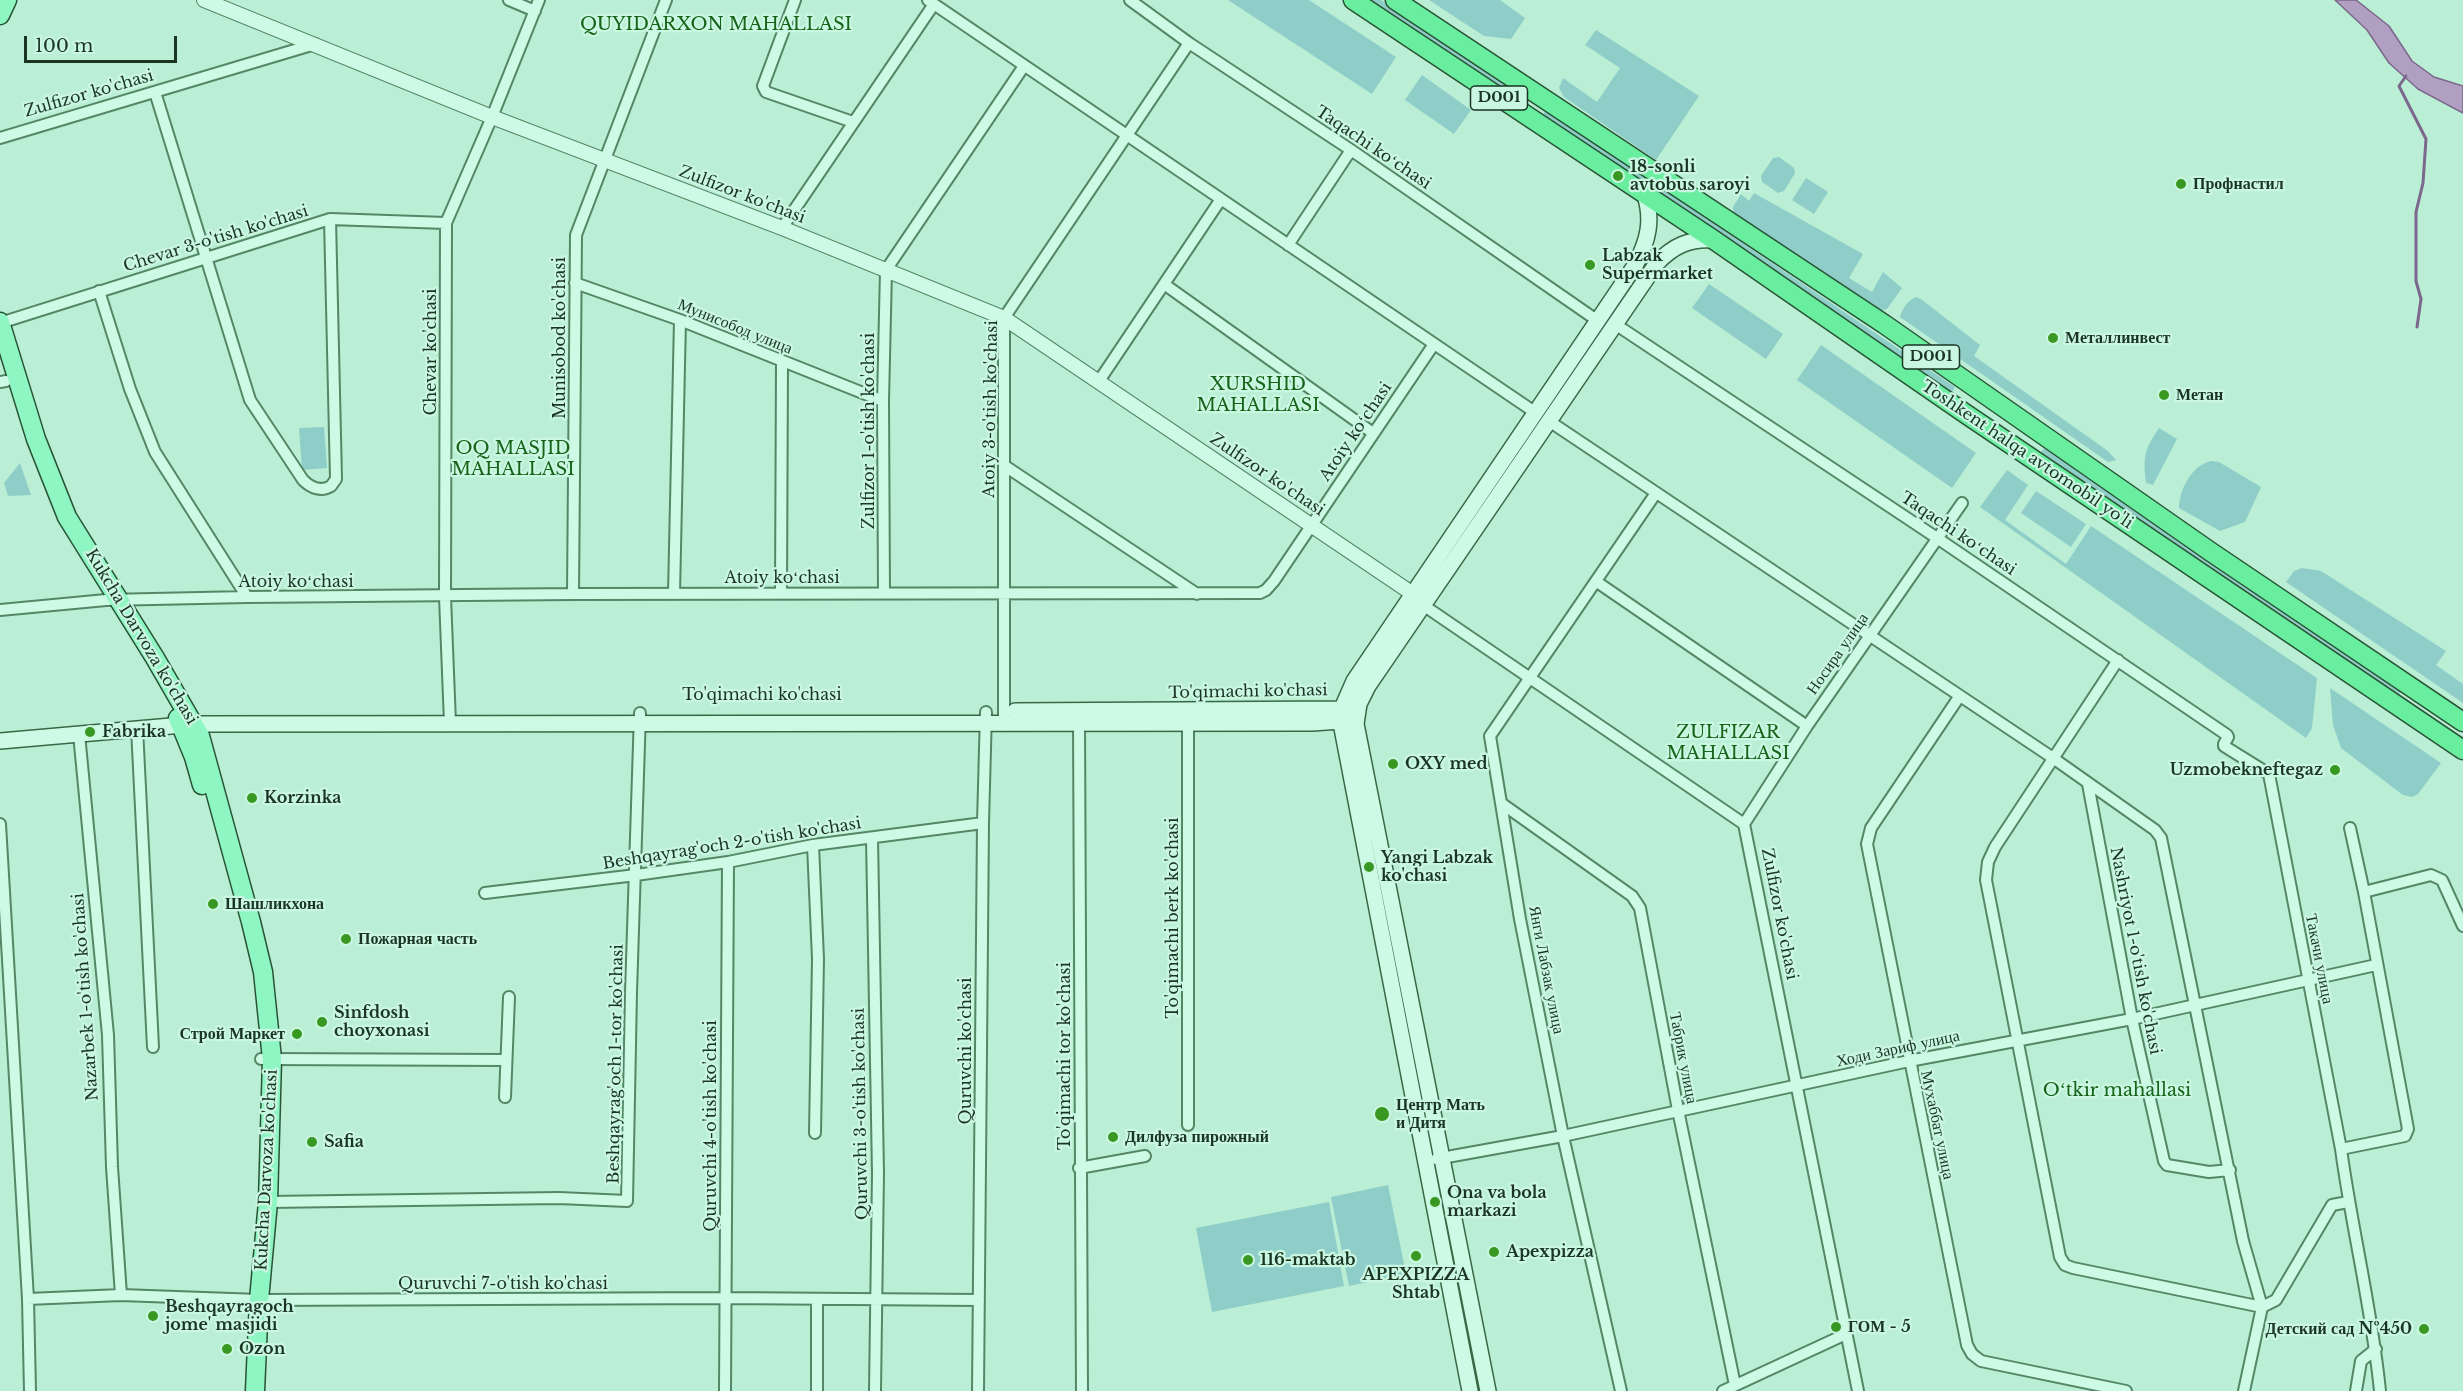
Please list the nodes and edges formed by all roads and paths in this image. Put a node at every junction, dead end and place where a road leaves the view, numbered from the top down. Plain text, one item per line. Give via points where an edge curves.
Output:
1 (7, 0) edge
2 (204, 0) edge
3 (509, 0) edge
4 (539, 0) edge
5 (666, 0) edge
6 (795, 0) edge
7 (1130, 0) edge
8 (1353, 0) edge
9 (1395, 0) edge
10 (931, 2) edge
11 (535, 11) junction
12 (0, 15) edge
13 (1189, 43) junction
14 (315, 44) junction
15 (1024, 66) junction
16 (155, 92) junction
17 (1538, 94) junction
18 (1524, 114) junction
19 (492, 117) junction
20 (853, 122) junction
21 (1127, 135) junction
22 (0, 138) edge
23 (1351, 150) junction
24 (605, 160) junction
25 (1645, 195) junction
26 (1221, 199) junction
27 (330, 219) junction
28 (446, 223) junction
29 (782, 228) junction
30 (1714, 240) junction
31 (1288, 245) junction
32 (207, 257) junction
33 (886, 270) junction
34 (1630, 274) junction
35 (575, 283) junction
36 (1164, 284) junction
37 (1643, 284) junction
38 (99, 291) junction
39 (1004, 318) junction
40 (680, 320) junction
41 (1598, 321) junction
42 (0, 322) edge
43 (1615, 324) junction
44 (1434, 344) junction
45 (0, 362) edge
46 (782, 362) junction
47 (1099, 381) junction
48 (3, 382) edge
49 (1978, 390) junction
50 (883, 401) junction
51 (1963, 412) junction
52 (1542, 417) junction
53 (2039, 432) junction
54 (1372, 433) junction
55 (2023, 453) junction
56 (1005, 466) junction
57 (1656, 493) junction
58 (1962, 503) dead end
59 (1311, 525) junction
60 (1937, 538) junction
61 (1597, 582) junction
62 (1004, 592) junction
63 (781, 593) junction
64 (884, 593) junction
65 (573, 594) junction
66 (674, 594) junction
67 (1198, 594) junction
68 (247, 597) junction
69 (445, 597) junction
70 (1418, 599) junction
71 (113, 600) junction
72 (0, 610) edge
73 (1868, 636) junction
74 (2118, 660) junction
75 (1531, 676) junction
76 (1959, 697) junction
77 (2431, 701) junction
78 (1346, 715) junction
79 (986, 717) junction
80 (1004, 717) junction
81 (1188, 717) junction
82 (450, 718) junction
83 (640, 718) junction
84 (2418, 719) junction
85 (188, 721) junction
86 (1079, 722) junction
87 (2463, 722) edge
88 (1807, 726) junction
89 (136, 728) junction
90 (79, 734) junction
91 (0, 741) edge
92 (2463, 750) edge
93 (2053, 758) junction
94 (2269, 774) joint
95 (2088, 784) junction
96 (1501, 803) junction
97 (983, 823) junction
98 (0, 824) edge
99 (1744, 824) junction
100 (2350, 828) dead end
101 (872, 837) junction
102 (813, 845) junction
103 (728, 862) junction
104 (636, 875) junction
105 (2364, 892) junction
106 (485, 893) dead end
107 (2463, 926) edge
108 (2376, 965) junction
109 (2307, 980) junction
110 (509, 997) dead end
111 (2195, 1005) junction
112 (2132, 1019) junction
113 (2018, 1040) junction
114 (153, 1047) dead end
115 (266, 1059) junction
116 (506, 1060) junction
117 (1909, 1061) junction
118 (1796, 1086) junction
119 (505, 1097) dead end
120 (1678, 1110) junction
121 (1188, 1125) dead end
122 (815, 1134) dead end
123 (1563, 1136) junction
124 (2341, 1149) junction
125 (1145, 1156) dead end
126 (1434, 1159) junction
127 (1079, 1168) junction
128 (2230, 1170) junction
129 (268, 1202) junction
130 (2348, 1202) junction
131 (121, 1295) junction
132 (725, 1298) junction
133 (28, 1299) junction
134 (254, 1300) junction
135 (818, 1300) junction
136 (876, 1300) junction
137 (979, 1300) junction
138 (2262, 1307) junction
139 (1846, 1334) junction
140 (2376, 1349) junction
141 (1735, 1385) junction
142 (30, 1391) edge
143 (244, 1391) edge
144 (255, 1391) edge
145 (725, 1391) edge
146 (817, 1391) edge
147 (875, 1391) edge
148 (978, 1391) edge
149 (1082, 1391) edge
150 (1470, 1391) edge
151 (1488, 1391) edge
152 (1621, 1391) edge
153 (1723, 1391) edge
154 (1858, 1391) edge
155 (2126, 1391) edge
156 (2244, 1391) edge
157 (2356, 1391) edge
158 (2380, 1391) edge

1 - 12 main road
2 - 14 street
3 - 11 street
4 - 11 street, Chevar ko'chasi
5 - 24 street, Munisobod ko'chasi
6 - 20 street via 763,87 766,92
7 - 13 street, Taqachi koʻchasi
8 - 18 highway, Toshkent halqa avtomobil yo'li / D001
9 - 17 highway, Toshkent halqa avtomobil yo'li / D001
10 - 15 street
10 - 20 street
11 - 19 street, Chevar ko'chasi
13 - 21 street, Atoiy 3-o'tish ko'chasi
13 - 23 street, Taqachi koʻchasi
14 - 16 street, Zulfizor ko'chasi
14 - 19 street, Zulfizor ko'chasi
15 - 21 street
15 - 33 street
16 - 22 street, Zulfizor ko'chasi
16 - 32 street
17 - 18 highway
17 - 49 highway, Toshkent halqa avtomobil yo'li / D001
18 - 25 highway, Toshkent halqa avtomobil yo'li / D001
19 - 24 street, Zulfizor ko'chasi
19 - 28 street, Chevar ko'chasi
20 - 29 street
21 - 26 street
21 - 39 street, Atoiy 3-o'tish ko'chasi
23 - 31 street
23 - 41 street, Taqachi koʻchasi
24 - 29 street, Zulfizor ko'chasi
24 - 35 street, Munisobod ko'chasi via 576,235
25 - 30 highway, Toshkent halqa avtomobil yo'li / D001
25 - 34 main road via 1649,231
26 - 31 street
26 - 36 street
27 - 28 street, Chevar 3-o'tish ko'chasi
27 - 32 street, Chevar 3-o'tish ko'chasi
27 - 32 street via 336,479 331,486 308,486 250,400
28 - 69 street, Chevar ko'chasi
29 - 33 street, Zulfizor ko'chasi
30 - 37 main road via 1678,245 1657,263
30 - 51 highway, Toshkent halqa avtomobil yo'li / D001
31 - 44 street
32 - 38 street, Chevar 3-o'tish ko'chasi
33 - 39 street, Zulfizor ko'chasi
33 - 50 street, Zulfizor 1-o'tish ko'chasi
34 - 37 main road
34 - 41 main road
35 - 40 street, Мунисобод улица
35 - 65 street, Munisobod ko'chasi
36 - 47 street
36 - 54 street
37 - 43 main road
38 - 42 street, Chevar 3-o'tish ko'chasi
38 - 68 street via 155,452
39 - 47 street, Zulfizor ko'chasi
39 - 56 street, Atoiy 3-o'tish ko'chasi
40 - 46 street, Мунисобод улица
40 - 66 street
41 - 52 main road
42 - 71 main road, Kukcha Darvoza ko'chasi via 56,492
43 - 52 main road
43 - 60 street, Taqachi koʻchasi
44 - 52 street
44 - 54 street, Atoiy koʻchasi
45 - 48 main road, Kukcha Darvoza ko'chasi
46 - 50 street, Мунисобод улица
46 - 63 street
47 - 59 street, Zulfizor ko'chasi
48 - 71 main road, Kukcha Darvoza ko'chasi via 53,514
49 - 51 highway
49 - 53 highway, Toshkent halqa avtomobil yo'li / D001
50 - 64 street, Zulfizor 1-o'tish ko'chasi
51 - 55 highway, Toshkent halqa avtomobil yo'li / D001
52 - 57 street
52 - 70 main road
53 - 55 highway
53 - 77 highway, Toshkent halqa avtomobil yo'li / D001
54 - 59 street, Atoiy koʻchasi
55 - 84 highway, Toshkent halqa avtomobil yo'li / D001
56 - 62 street, Atoiy 3-o'tish ko'chasi
56 - 67 street
57 - 61 street, Янги Лабзак улица
57 - 73 street
58 - 60 street, Носира улица
59 - 67 street, Atoiy koʻchasi via 1266,590 1253,594
59 - 70 street, Zulfizor ko'chasi
60 - 73 street, Носира улица
60 - 74 street, Taqachi koʻchasi
61 - 75 street, Янги Лабзак улица
61 - 88 street
62 - 64 street, Atoiy koʻchasi
62 - 67 street, Atoiy koʻchasi
62 - 80 street, Atoiy 3-o'tish ko'chasi
63 - 64 street, Atoiy koʻchasi
63 - 66 street, Atoiy koʻchasi
65 - 66 street, Atoiy koʻchasi
65 - 69 street, Atoiy koʻchasi
68 - 69 street, Atoiy koʻchasi
68 - 71 street, Atoiy koʻchasi
69 - 82 street, Chevar ko'chasi
70 - 75 street, Zulfizor ko'chasi
70 - 78 main road via 1363,695
71 - 72 street, Atoiy koʻchasi
71 - 85 main road, Kukcha Darvoza ko'chasi
73 - 76 street
73 - 88 street, Носира улица
74 - 93 street
74 - 94 street, Taqachi koʻchasi via 2227,735 2224,746
75 - 96 street, Янги Лабзак улица via 1490,736
75 - 99 street, Zulfizor ko'chasi
76 - 93 street
76 - 117 street, Мухаббат улица via 1871,828 1867,840
77 - 84 highway
77 - 87 highway, Toshkent halqa avtomobil yo'li / D001
78 - 81 main road, To'qimachi ko'chasi
78 - 126 main road
79 - 80 main road, To'qimachi ko'chasi
79 - 83 main road, To'qimachi ko'chasi
79 - 97 street, Quruvchi ko'chasi
80 - 81 main road, To'qimachi ko'chasi
80 - 86 main road, To'qimachi ko'chasi
81 - 86 main road, To'qimachi ko'chasi
81 - 121 street, To'qimachi berk ko'chasi
82 - 83 main road, To'qimachi ko'chasi
82 - 85 main road, To'qimachi ko'chasi
83 - 104 street, Beshqayrag'och 1-tor ko'chasi
84 - 92 highway, Toshkent halqa avtomobil yo'li / D001
85 - 89 main road, To'qimachi ko'chasi
85 - 115 main road, Kukcha Darvoza ko'chasi via 194,757 252,967
86 - 127 street, To'qimachi tor ko'chasi
88 - 99 street, Носира улица
89 - 90 main road, To'qimachi ko'chasi
89 - 114 street
90 - 91 main road, To'qimachi ko'chasi
90 - 131 street, Nazarbek 1-o'tish ko'chasi via 108,1035
93 - 95 street
93 - 113 street via 1988,862 1986,880
94 - 109 street, Такачи улица
95 - 111 street via 2161,838
95 - 112 street, Nashriyot 1-o'tish ko'chasi
96 - 120 street, Табрик улица via 1632,896 1640,908
96 - 123 street, Янги Лабзак улица
97 - 101 street, Beshqayrag'och 2-o'tish ko'chasi
97 - 137 street, Quruvchi ko'chasi
98 - 133 street
99 - 118 street, Zulfizor ko'chasi
100 - 105 street
101 - 102 street, Beshqayrag'och 2-o'tish ko'chasi
101 - 136 street, Quruvchi 3-o'tish ko'chasi via 878,1173
102 - 103 street, Beshqayrag'och 2-o'tish ko'chasi
102 - 122 street via 818,959
103 - 104 street, Beshqayrag'och 2-o'tish ko'chasi
103 - 132 street, Quruvchi 4-o'tish ko'chasi
104 - 106 street, Beshqayrag'och 2-o'tish ko'chasi
104 - 129 street, Beshqayrag'och 1-tor ko'chasi via 627,1201 559,1198
105 - 107 street via 2437,877 2442,880
105 - 108 street
108 - 109 street, Ходи Зариф улица
108 - 124 street via 2407,1133
109 - 111 street, Ходи Зариф улица
109 - 124 street, Такачи улица
110 - 116 street
111 - 112 street, Ходи Зариф улица
111 - 128 street
112 - 113 street, Ходи Зариф улица
112 - 128 street, Nashriyot 1-o'tish ko'chasi via 2164,1161 2167,1165 2209,1172
113 - 117 street, Ходи Зариф улица
113 - 138 street via 2062,1262 2073,1268
115 - 116 street
115 - 129 main road, Kukcha Darvoza ko'chasi
115 - 134 main road, Kukcha Darvoza ko'chasi
116 - 119 street
117 - 118 street, Ходи Зариф улица
117 - 155 street, Мухаббат улица via 1969,1350 1981,1361
118 - 120 street, Ходи Зариф улица
118 - 139 street, Zulfizor ko'chasi
120 - 123 street, Ходи Зариф улица
120 - 141 street, Табрик улица
123 - 126 street, Ходи Зариф улица
123 - 152 street, Янги Лабзак улица
124 - 130 street, Такачи улица
125 - 127 street
126 - 150 main road
126 - 151 main road
127 - 149 street, To'qimachi tor ko'chasi
128 - 138 street via 2243,1241
129 - 134 main road, Kukcha Darvoza ko'chasi
130 - 138 street via 2332,1205 2276,1299
130 - 140 street, Такачи улица
131 - 133 street, Quruvchi 7-o'tish ko'chasi
131 - 134 street, Quruvchi 7-o'tish ko'chasi
132 - 134 street, Quruvchi 7-o'tish ko'chasi
132 - 135 street, Quruvchi 7-o'tish ko'chasi
132 - 145 street, Quruvchi 4-o'tish ko'chasi
133 - 142 street
134 - 143 main road, Kukcha Darvoza ko'chasi
134 - 144 main road, Kukcha Darvoza ko'chasi
135 - 136 street, Quruvchi 7-o'tish ko'chasi
135 - 146 street
136 - 137 street, Quruvchi 7-o'tish ko'chasi
136 - 147 street, Quruvchi 3-o'tish ko'chasi
137 - 148 street, Quruvchi ko'chasi
138 - 156 street
139 - 141 street
139 - 154 street, Zulfizor ko'chasi
140 - 157 street via 2361,1361
140 - 158 street, Такачи улица
141 - 153 street

